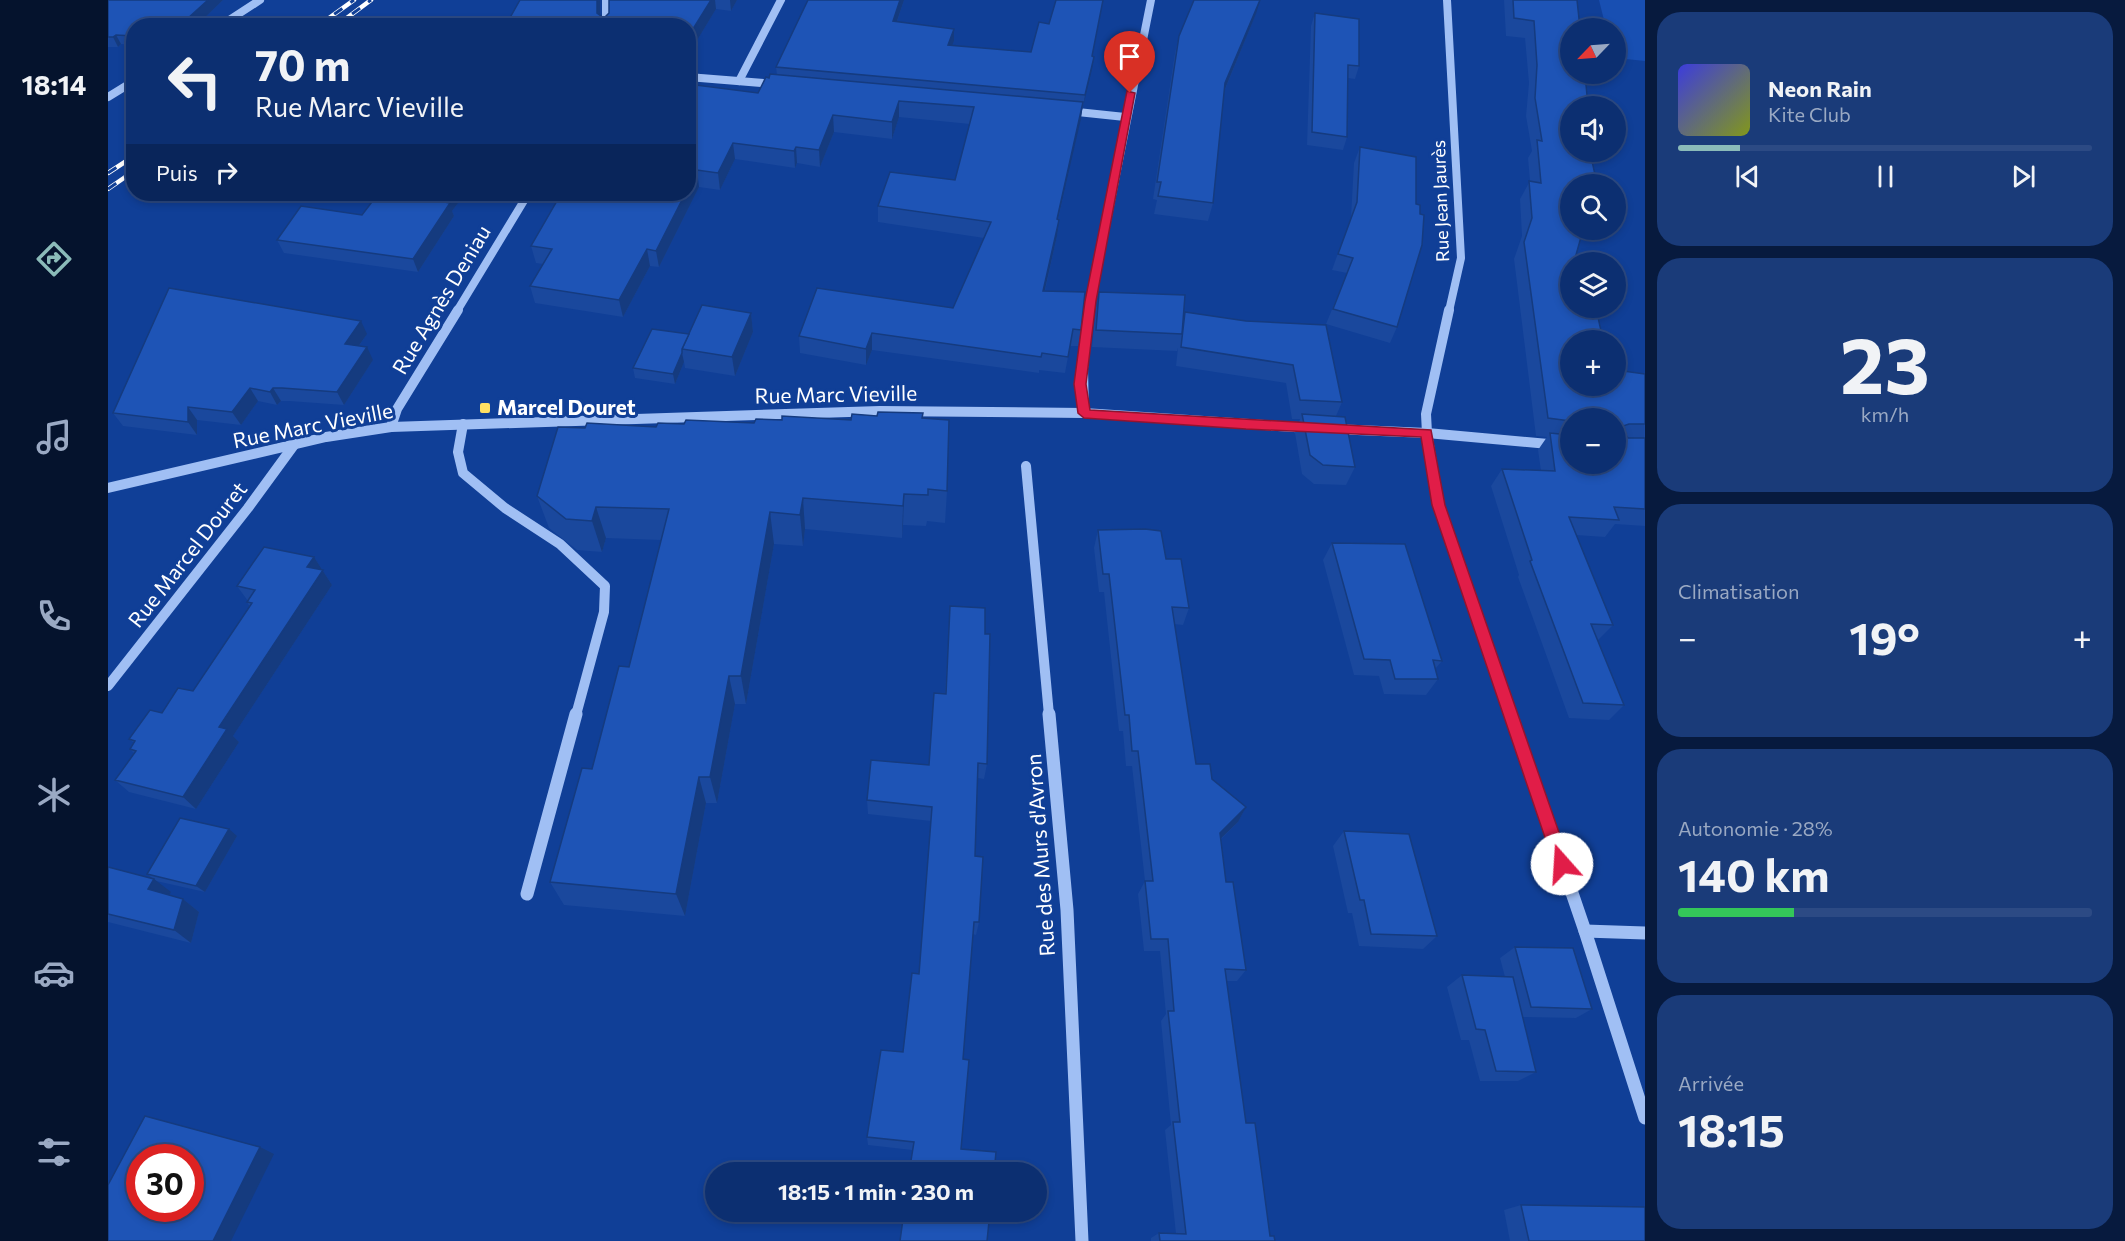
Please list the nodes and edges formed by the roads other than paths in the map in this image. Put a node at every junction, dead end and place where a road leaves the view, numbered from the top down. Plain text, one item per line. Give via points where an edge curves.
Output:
1 (260, 0) edge
2 (606, 0) edge
3 (781, 0) edge
4 (1151, 0) edge
5 (1448, 0) edge
6 (232, 18) edge
7 (606, 18) edge
8 (696, 77) edge
9 (739, 81) junction
10 (784, 85) edge
11 (126, 86) edge
12 (108, 97) edge
13 (1057, 110) edge
14 (1125, 117) junction
15 (524, 201) edge
16 (1084, 413) junction
17 (463, 424) junction
18 (391, 427) junction
19 (1427, 433) junction
20 (294, 445) junction
21 (1560, 445) edge
22 (1026, 466) dead end
23 (108, 488) edge
24 (108, 686) edge
25 (527, 894) dead end
26 (1585, 931) junction
27 (1645, 933) edge
28 (1645, 1118) edge
29 (1082, 1241) edge

1 - 6 street
2 - 7 street
3 - 9 street
4 - 14 street
5 - 19 street, Rue Jean Jaurès via 1461,258 1426,414
8 - 9 street
9 - 10 street
11 - 12 street
13 - 14 street
14 - 16 street via 1091,301 1080,384
15 - 18 street, Rue Agnès Deniau via 397,408
16 - 17 street, Rue Marc Vieville via 880,411
16 - 19 street, Rue Marc Vieville
17 - 18 street, Rue Marc Vieville
17 - 25 street via 458,452 463,473 505,508 560,544 605,586 604,612
18 - 20 street, Rue Marc Vieville
19 - 21 street, Rue Marc Vieville
19 - 26 street, Rue Jean Jaurès via 1439,505
20 - 23 street, Rue Marc Vieville
20 - 24 street, Rue Marcel Douret
22 - 29 street, Rue des Murs d'Avron via 1067,909
26 - 27 street
26 - 28 street, Rue Jean Jaurès

